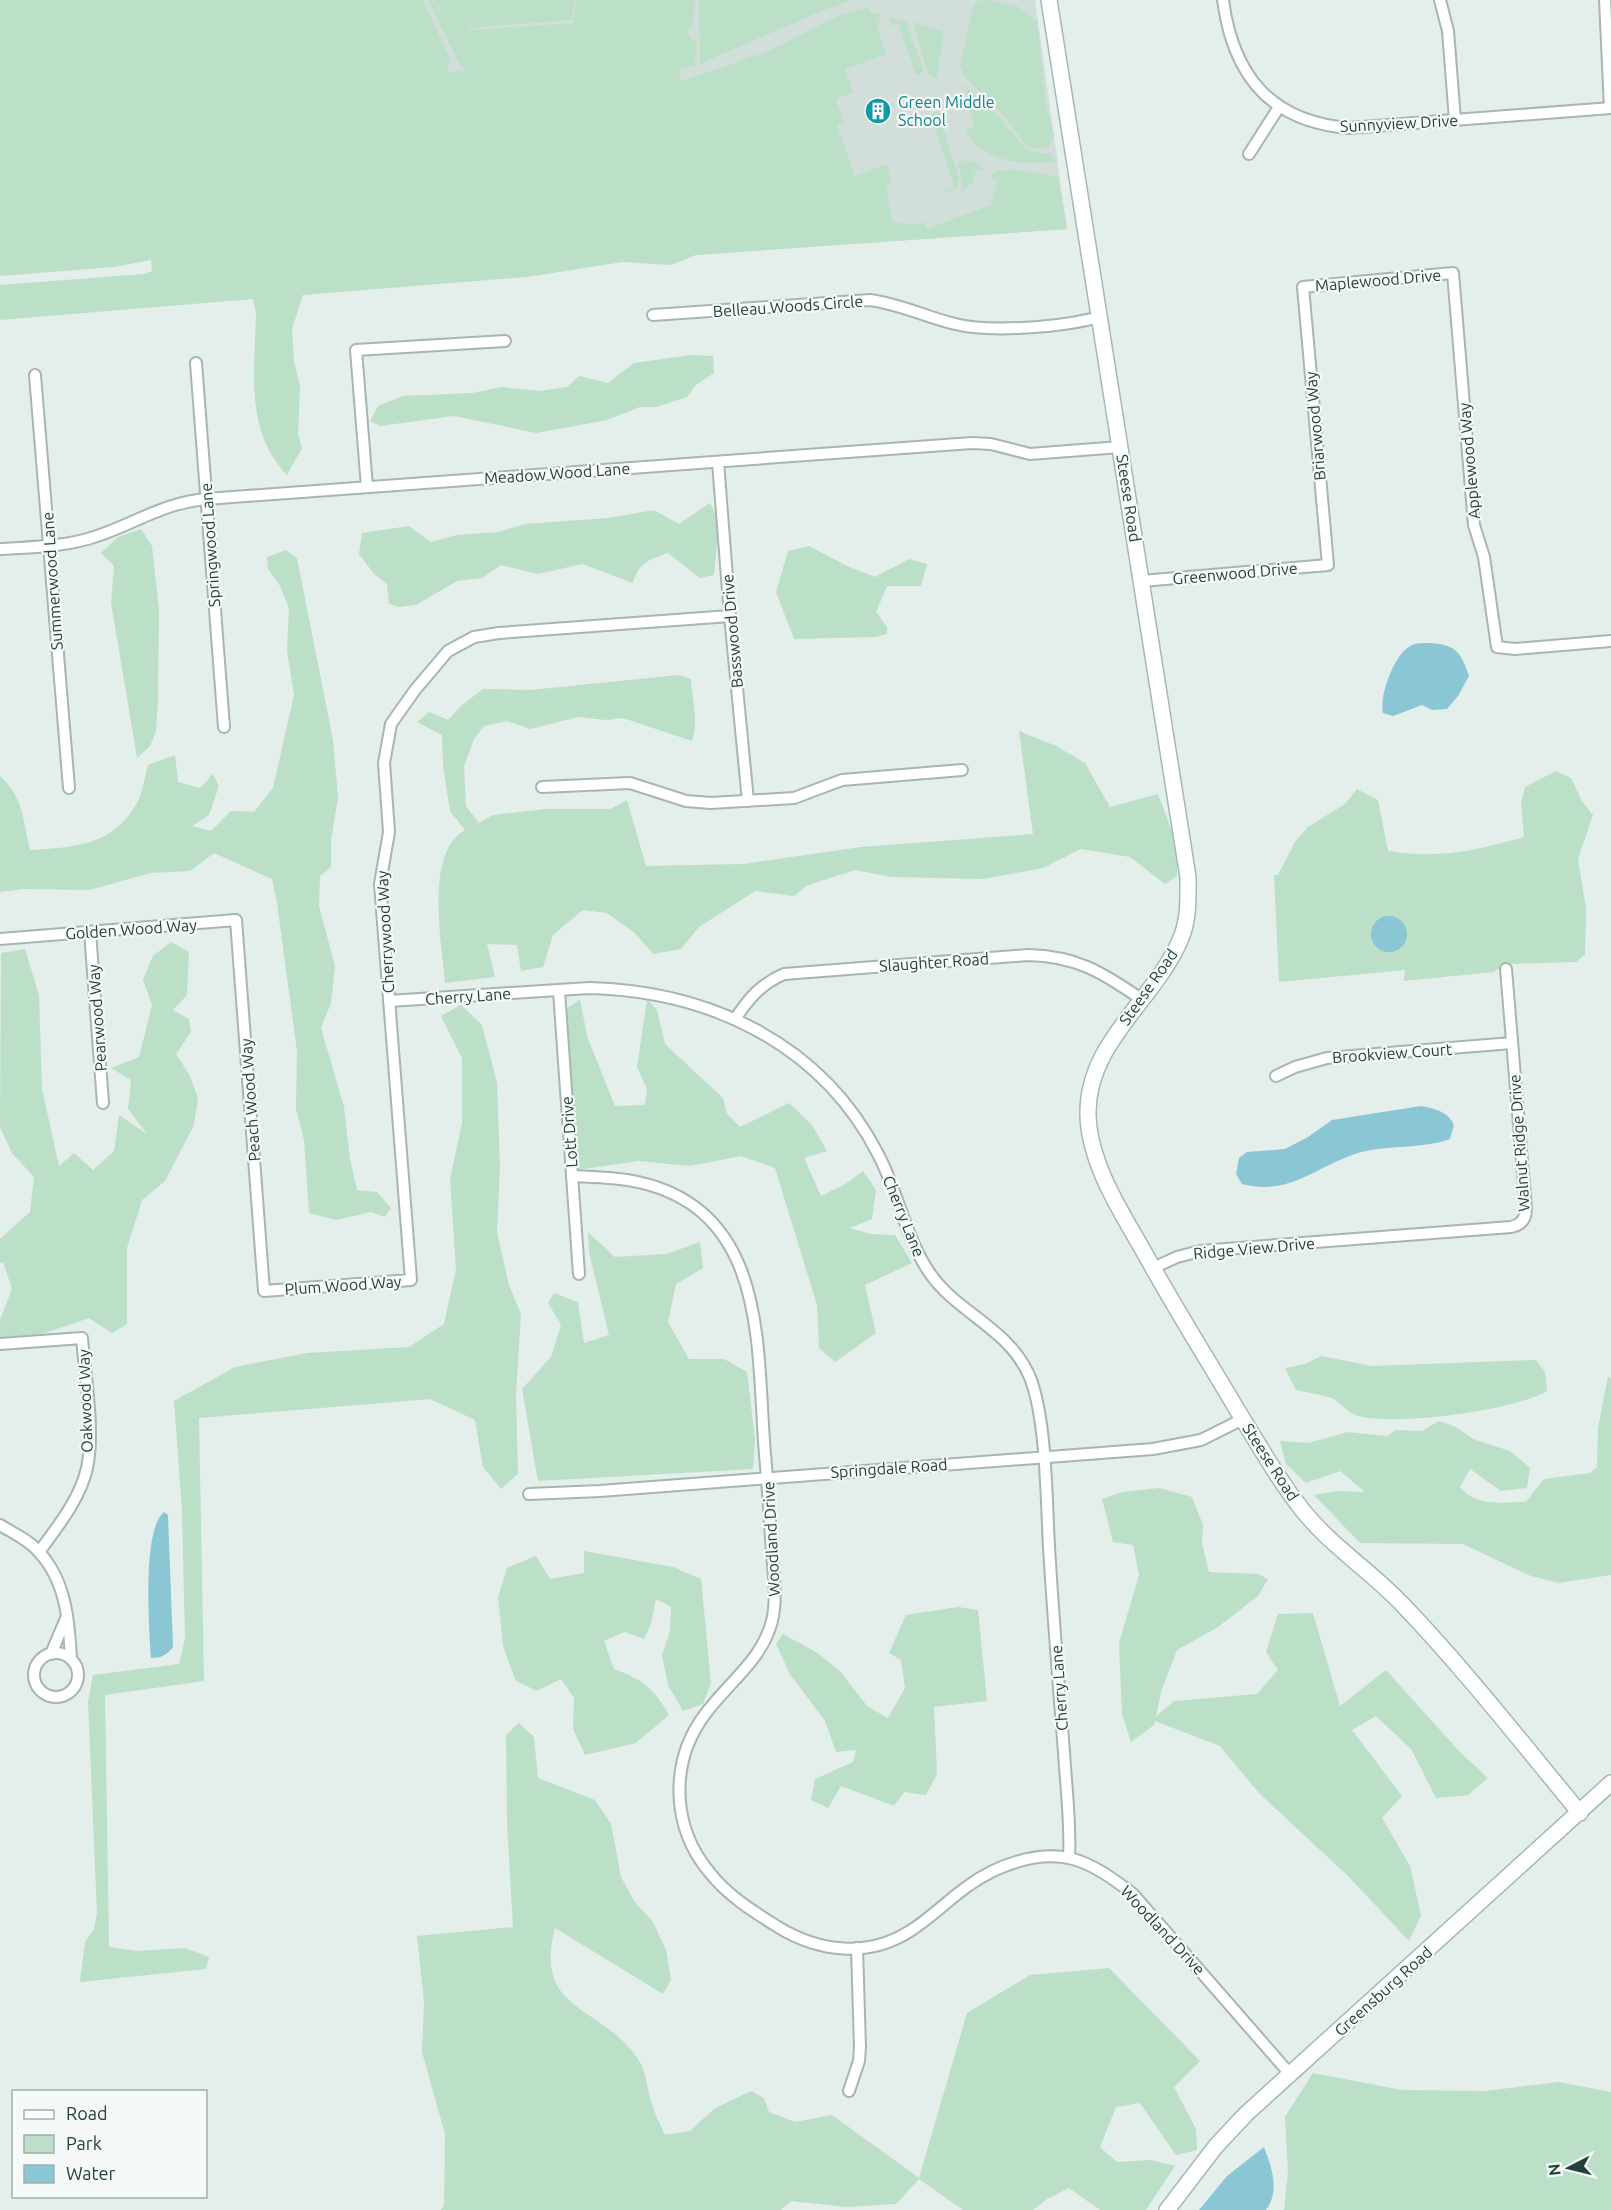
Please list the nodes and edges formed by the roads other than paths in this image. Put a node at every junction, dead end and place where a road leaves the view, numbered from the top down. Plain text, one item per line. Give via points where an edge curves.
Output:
1 (1049, 0) edge
2 (1223, 0) edge
3 (1440, 0) edge
4 (1605, 0) edge
5 (1279, 107) junction
6 (1610, 108) edge
7 (1455, 120) junction
8 (1250, 154) dead end
9 (1454, 273) joint
10 (1303, 287) joint
11 (653, 315) dead end
12 (1099, 317) junction
13 (505, 341) dead end
14 (196, 363) dead end
15 (36, 375) dead end
16 (1120, 447) junction
17 (718, 462) junction
18 (367, 487) junction
19 (206, 499) junction
20 (49, 546) junction
21 (0, 549) edge
22 (1328, 565) joint
23 (1142, 581) junction
24 (730, 616) junction
25 (1611, 641) edge
26 (224, 727) dead end
27 (962, 770) dead end
28 (542, 787) dead end
29 (69, 788) dead end
30 (748, 801) junction
31 (90, 932) junction
32 (0, 939) edge
33 (238, 945) joint
34 (1506, 969) dead end
35 (559, 991) junction
36 (1141, 999) junction
37 (388, 1001) junction
38 (735, 1019) junction
39 (1512, 1043) junction
40 (1276, 1076) dead end
41 (103, 1103) dead end
42 (572, 1176) junction
43 (1358, 1239) joint
44 (261, 1254) joint
45 (410, 1268) joint
46 (1153, 1268) junction
47 (579, 1274) dead end
48 (0, 1344) edge
49 (1243, 1419) junction
50 (1043, 1456) junction
51 (768, 1478) junction
52 (529, 1494) dead end
53 (0, 1525) edge
54 (39, 1552) junction
55 (69, 1613) junction
56 (51, 1654) junction
57 (71, 1659) junction
58 (1611, 1783) edge
59 (1580, 1813) junction
60 (1069, 1858) junction
61 (857, 1948) junction
62 (1290, 2073) junction
63 (849, 2091) dead end
64 (1167, 2210) edge

1 - 12 street, Steese Road
2 - 5 street, Sunnyview Drive via 1238,60 1258,88
3 - 7 street via 1448,32
4 - 6 street
5 - 7 street, Sunnyview Drive via 1317,123 1349,128
5 - 8 street
6 - 7 street, Sunnyview Drive
9 - 10 street, Maplewood Drive
9 - 25 street, Applewood Way via 1474,525 1486,567 1497,647 1515,650
10 - 22 street, Briarwood Way
11 - 12 street, Belleau Woods Circle via 870,300 980,328 1067,323
12 - 16 street, Steese Road
13 - 18 street via 356,350
14 - 19 street, Springwood Lane
15 - 20 street, Summerwood Lane
16 - 17 street, Meadow Wood Lane via 1030,454 972,443
16 - 23 street, Steese Road
17 - 18 street, Meadow Wood Lane
17 - 24 street, Basswood Drive
18 - 19 street, Meadow Wood Lane
19 - 20 street, Meadow Wood Lane via 156,510 95,537
19 - 26 street, Springwood Lane
20 - 21 street, Meadow Wood Lane
20 - 29 street, Summerwood Lane
22 - 23 street, Greenwood Drive
23 - 36 street, Steese Road via 1179,810 1188,896 1179,941
24 - 30 street, Basswood Drive
24 - 37 street, Cherrywood Way via 486,634 462,642 438,660 395,718 385,750 389,832 381,884
27 - 30 street via 842,780 794,798
28 - 30 street via 630,783 686,801
31 - 32 street, Golden Wood Way
31 - 33 street, Golden Wood Way via 236,920
31 - 41 street, Pearwood Way
33 - 44 street, Peach Wood Way
34 - 39 street, Walnut Ridge Drive
35 - 37 street, Cherry Lane
35 - 38 street, Cherry Lane via 589,988 646,992 685,1000
35 - 42 street, Lott Drive
36 - 38 street, Slaughter Road via 1080,963 1047,956 1018,956 784,974 754,992
36 - 46 street, Steese Road via 1098,1064 1091,1084 1088,1116 1091,1141 1102,1171
37 - 45 street, Cherrywood Way
38 - 50 street, Cherry Lane via 807,1065 860,1122 880,1158 929,1273 949,1296 1005,1340 1023,1364 1035,1394
39 - 40 street, Brookview Court via 1327,1058
39 - 43 street, Walnut Ridge Drive via 1526,1209 1522,1222 1511,1227
42 - 47 street, Lott Drive
42 - 51 street, Woodland Drive via 636,1181 662,1189 704,1215 729,1244 745,1274 753,1305
43 - 46 street, Ridge View Drive via 1200,1251
44 - 45 street, Plum Wood Way via 264,1291 411,1280
46 - 49 street, Steese Road
48 - 54 street, Oakwood Way via 82,1338 90,1445 87,1468 63,1520
49 - 50 street, Springdale Road via 1215,1435 1190,1443
49 - 59 street, Steese Road via 1313,1523 1424,1627
50 - 51 street, Springdale Road
50 - 60 street, Cherry Lane
51 - 52 street, Springdale Road
51 - 61 street, Woodland Drive via 772,1619 752,1661 707,1711 692,1736 679,1782 681,1813 697,1856 720,1885 748,1907 795,1938 831,1949
53 - 54 street
54 - 55 street via 57,1581
55 - 56 street
55 - 57 street
56 - 57 street
56 - 57 street via 39,1662 34,1675 39,1689 51,1697 66,1696 76,1686 78,1671
58 - 59 street, Greensburg Road
59 - 62 street, Greensburg Road
60 - 61 street, Woodland Drive via 1034,1859 997,1869 967,1886 909,1932 881,1944
60 - 62 street, Woodland Drive via 1112,1878 1133,1894
61 - 63 street via 860,2047
62 - 64 street, Greensburg Road via 1229,2132

